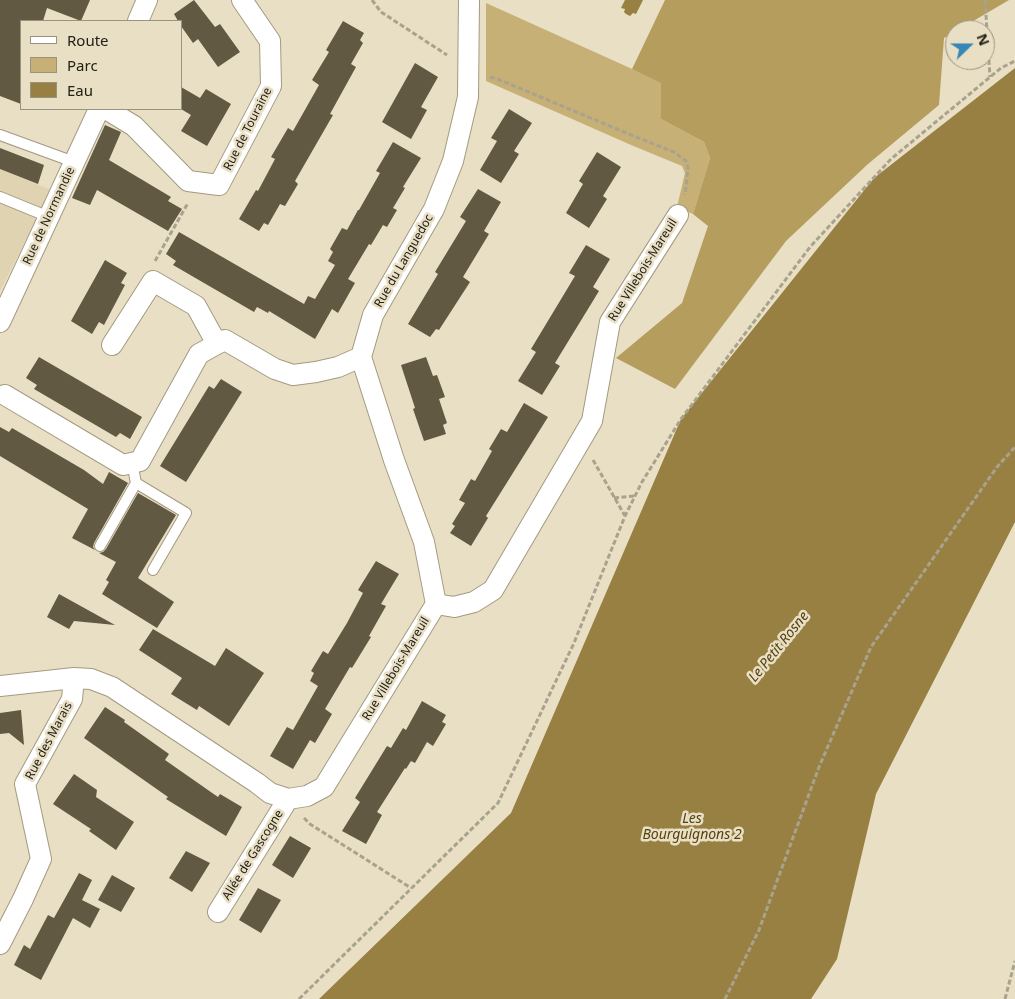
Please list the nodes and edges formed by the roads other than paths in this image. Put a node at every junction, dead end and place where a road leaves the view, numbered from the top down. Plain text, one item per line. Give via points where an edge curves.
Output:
1 (147, 0) edge
2 (242, 0) edge
3 (469, 0) edge
4 (138, 20) edge
5 (99, 110) edge
6 (108, 110) edge
7 (0, 135) edge
8 (74, 162) junction
9 (0, 197) edge
10 (678, 215) road end
11 (49, 217) junction
12 (0, 322) edge
13 (217, 344) junction
14 (112, 345) dead end
15 (361, 357) junction
16 (5, 395) dead end
17 (132, 463) junction
18 (136, 483) junction
19 (100, 546) dead end
20 (153, 570) dead end
21 (436, 604) junction
22 (74, 678) junction
23 (0, 686) edge
24 (288, 798) junction
25 (218, 912) dead end
26 (0, 944) edge

1 - 4 street
2 - 6 street, Rue de Touraine via 270,41 271,86 219,185 188,181 134,126
3 - 15 street, Rue du Languedoc via 468,97 453,161 434,209 372,315
5 - 8 street, Rue de Normandie
7 - 8 lane
8 - 11 street, Rue de Normandie
9 - 11 lane
10 - 21 street, Rue Villebois-Mareuil via 610,322 592,421 493,590 474,602 454,607
11 - 12 street, Rue de Normandie
13 - 14 street via 196,306 153,281
13 - 15 street via 224,340 275,369 293,375 338,367
13 - 17 street via 199,354 140,461
15 - 21 street via 424,542
16 - 17 street via 123,465
17 - 18 lane
18 - 19 lane
18 - 20 lane via 186,513
21 - 24 street, Rue Villebois-Mareuil via 324,787 307,796
22 - 23 street
22 - 24 street via 91,679 112,687 270,793
22 - 26 street, Rue des Marais via 72,699 25,784 40,859
24 - 25 street, Allée de Gascogne

